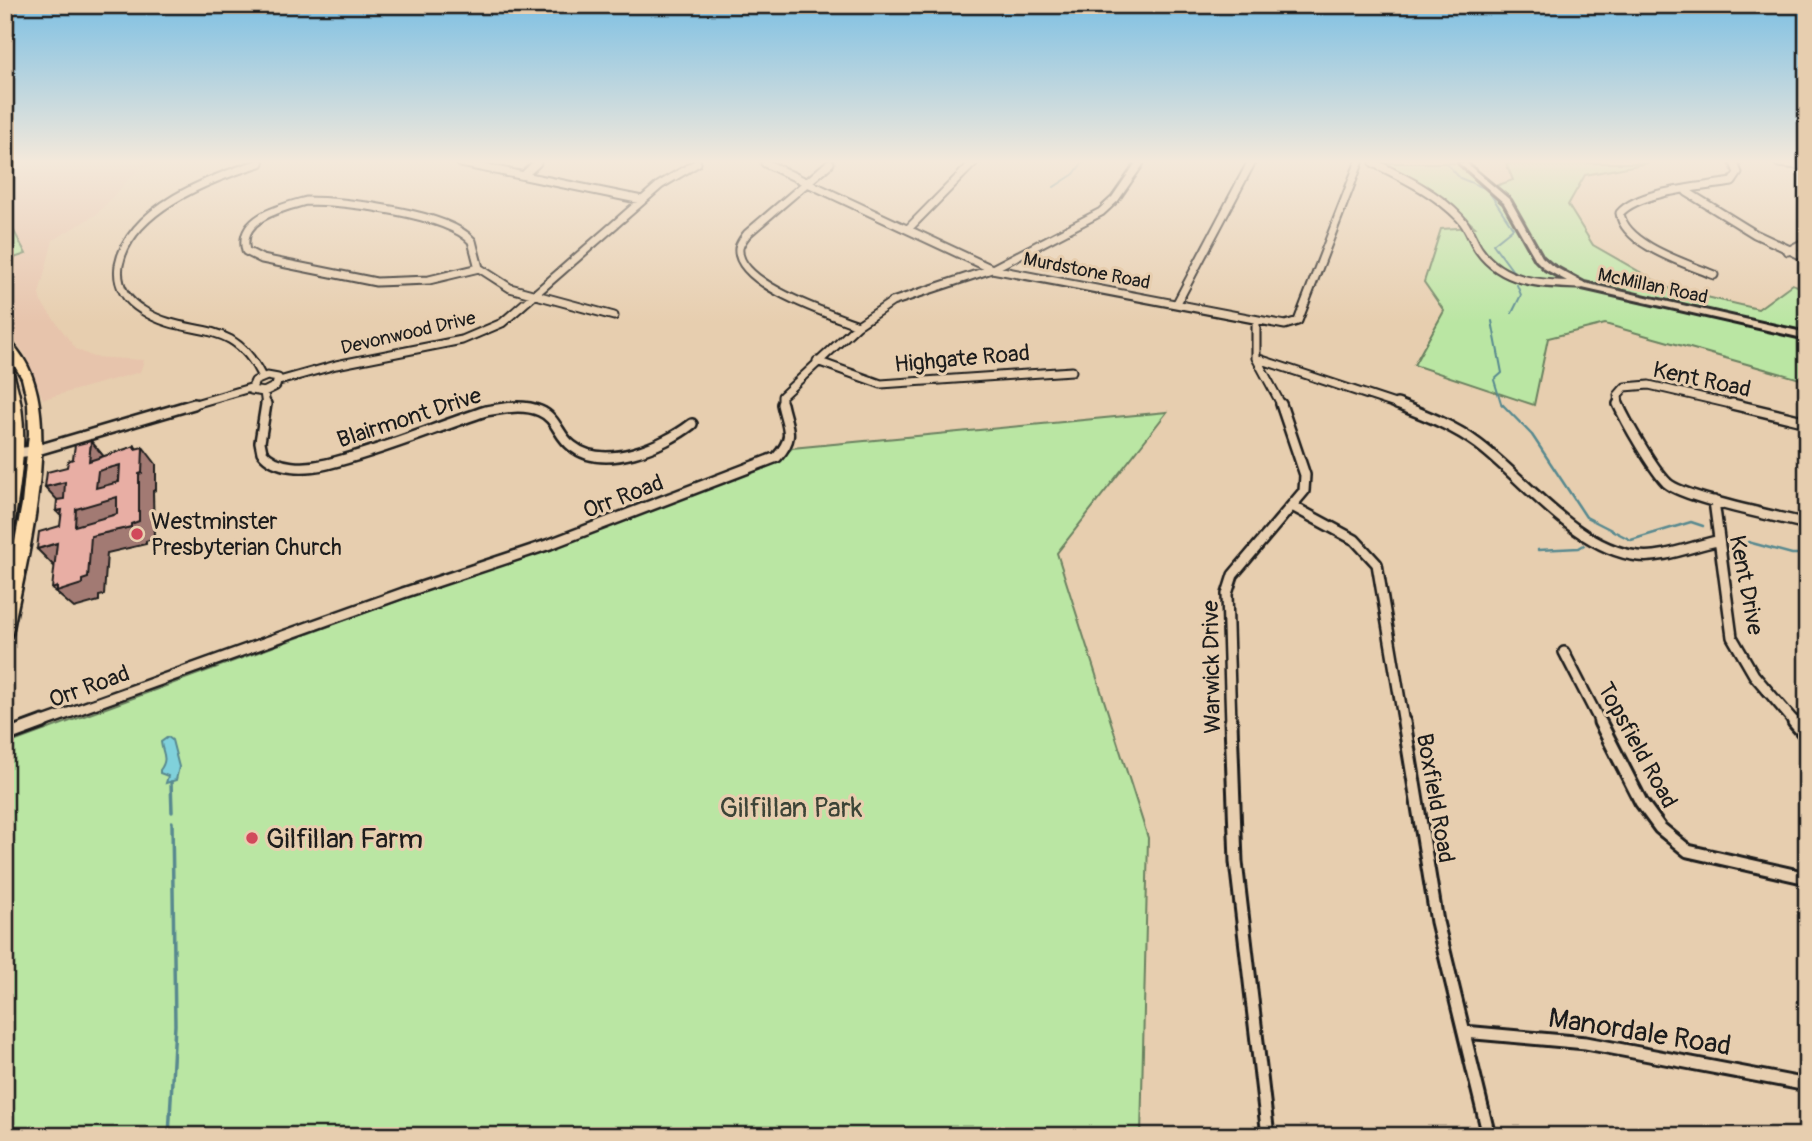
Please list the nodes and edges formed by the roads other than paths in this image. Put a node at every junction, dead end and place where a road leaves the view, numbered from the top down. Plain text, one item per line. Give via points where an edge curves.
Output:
1 (154, 216) edge
2 (264, 216) edge
3 (403, 216) edge
4 (625, 216) edge
5 (768, 216) edge
6 (880, 216) edge
7 (921, 216) edge
8 (1093, 216) edge
9 (1223, 216) edge
10 (1338, 216) edge
11 (1459, 216) edge
12 (1515, 216) edge
13 (1620, 216) edge
14 (1726, 216) edge
15 (908, 229) junction
16 (1807, 241) edge
17 (1788, 251) junction
18 (1807, 258) edge
19 (479, 268) junction
20 (992, 269) junction
21 (1714, 275) dead end
22 (1581, 285) junction
23 (536, 296) junction
24 (1177, 303) junction
25 (614, 316) dead end
26 (1256, 320) junction
27 (858, 325) junction
28 (1807, 335) edge
29 (5, 342) edge
30 (1256, 358) junction
31 (817, 361) junction
32 (5, 366) edge
33 (1072, 371) dead end
34 (262, 377) junction
35 (279, 381) junction
36 (250, 388) junction
37 (264, 392) junction
38 (1807, 422) edge
39 (692, 424) dead end
40 (34, 451) junction
41 (12, 454) edge
42 (5, 466) edge
43 (14, 480) junction
44 (1714, 501) junction
45 (1293, 507) junction
46 (1807, 524) edge
47 (5, 537) edge
48 (1717, 541) junction
49 (5, 634) edge
50 (1564, 652) dead end
51 (5, 736) edge
52 (1807, 737) edge
53 (1807, 878) edge
54 (1464, 1032) junction
55 (1807, 1086) edge
56 (1268, 1136) edge
57 (1489, 1136) edge

1 - 34 street via 131,236 119,258 119,285 125,296 142,311 163,320 239,342 257,360
2 - 19 street via 247,229 243,239 246,251 262,259 401,284
3 - 19 street via 457,228 475,245
4 - 23 street, Devonwood Drive
5 - 27 street via 747,234 739,248 741,262 753,277
6 - 15 street, Murdstone Road
7 - 15 street
8 - 20 street, Orr Road
9 - 24 street
10 - 26 street via 1298,321 1285,325
11 - 22 street via 1479,251 1504,275
12 - 22 street, McMillan Road via 1539,258
13 - 21 street via 1621,223 1650,246
14 - 17 street
15 - 20 street, Murdstone Road
16 - 17 street
17 - 18 street
19 - 23 street via 510,288
20 - 24 street, Murdstone Road
20 - 27 street, Orr Road via 892,302
22 - 28 street, McMillan Road
23 - 25 street
23 - 35 street, Devonwood Drive via 502,323 463,340
24 - 26 street, Murdstone Road
26 - 30 street, Warwick Drive
27 - 31 street, Orr Road
29 - 40 main road via 28,379 35,420
30 - 45 street, Warwick Drive via 1287,415 1305,475 1304,491
30 - 48 street via 1422,414 1460,432 1578,530 1611,548 1639,556
31 - 33 street, Highgate Road via 881,384
31 - 51 street, Orr Road via 782,396 781,408 791,436 777,457 550,544
32 - 41 main road via 18,413
34 - 35 street
34 - 36 street
35 - 37 street
36 - 37 street
36 - 40 street
37 - 39 street, Blairmont Drive via 267,414 261,450 274,463 299,467 327,464 506,408 522,407 554,420 573,448 597,456 639,451 680,436
38 - 44 street, Kent Road via 1667,388 1625,387 1618,404 1658,472 1679,490
40 - 41 street
40 - 49 main road
41 - 43 main road
42 - 43 street
43 - 47 main road
44 - 46 street
44 - 48 street, Kent Drive
45 - 54 street, Boxfield Road via 1355,540 1377,564 1437,922
45 - 56 street, Warwick Drive via 1233,575 1227,594 1236,862
48 - 52 street, Kent Drive via 1732,637 1754,675
50 - 53 street, Topsfield Road via 1641,802 1660,828 1688,851
54 - 55 street, Manordale Road via 1586,1044
54 - 57 street, Boxfield Road

